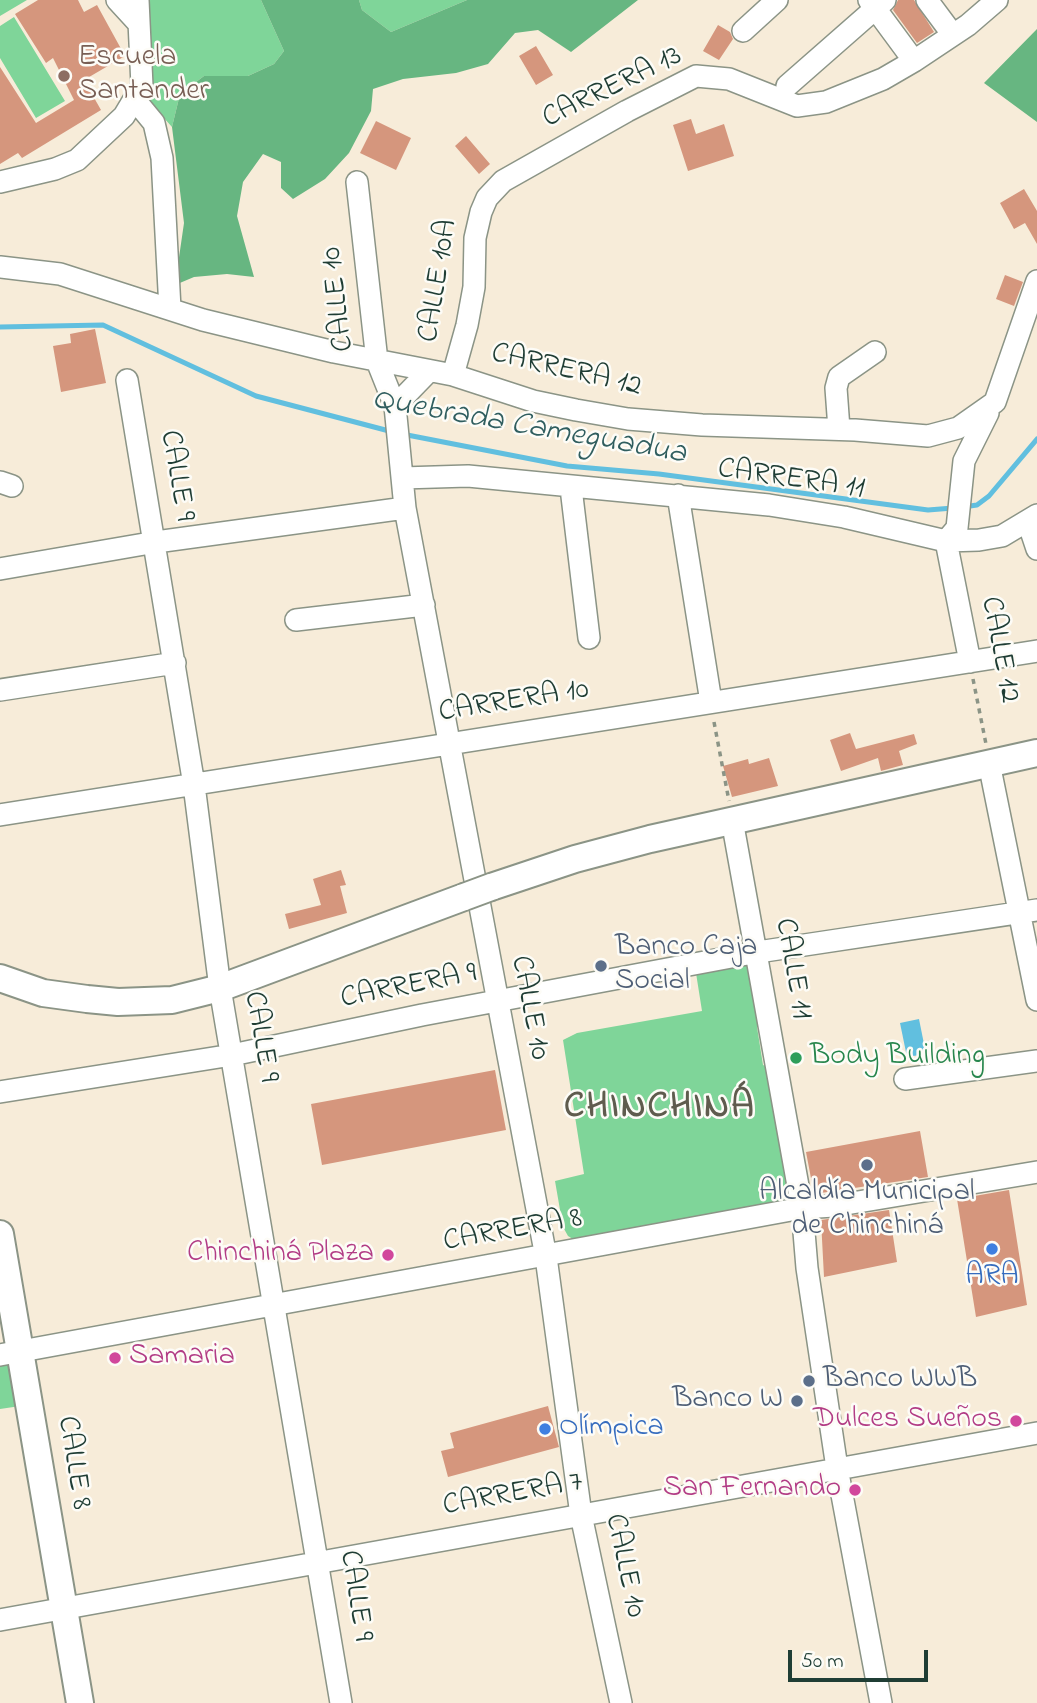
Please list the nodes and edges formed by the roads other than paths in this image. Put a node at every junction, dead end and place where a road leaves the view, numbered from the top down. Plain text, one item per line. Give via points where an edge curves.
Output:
1 (117, 0) edge
2 (138, 0) edge
3 (777, 0) edge
4 (927, 0) edge
5 (997, 0) edge
6 (877, 3) edge
7 (139, 24) junction
8 (743, 31) dead end
9 (953, 35) junction
10 (914, 61) junction
11 (787, 86) dead end
12 (139, 93) junction
13 (0, 182) edge
14 (357, 182) dead end
15 (487, 198) joint
16 (0, 267) edge
17 (1037, 281) edge
18 (170, 309) junction
19 (874, 352) dead end
20 (377, 361) junction
21 (428, 372) junction
22 (453, 375) junction
23 (127, 380) dead end
24 (995, 402) junction
25 (396, 414) junction
26 (839, 429) junction
27 (402, 478) junction
28 (571, 488) junction
29 (678, 495) junction
30 (405, 508) junction
31 (1033, 519) edge
32 (951, 535) junction
33 (156, 542) junction
34 (1037, 548) edge
35 (0, 569) edge
36 (424, 605) junction
37 (296, 620) dead end
38 (589, 638) dead end
39 (1037, 651) edge
40 (175, 663) junction
41 (970, 663) junction
42 (0, 690) edge
43 (710, 702) junction
44 (448, 743) junction
45 (1037, 753) edge
46 (989, 763) junction
47 (194, 785) junction
48 (0, 815) edge
49 (732, 820) junction
50 (1029, 911) edge
51 (758, 952) junction
52 (0, 978) edge
53 (220, 988) junction
54 (1037, 1000) edge
55 (496, 1001) junction
56 (232, 1055) junction
57 (1037, 1060) edge
58 (905, 1079) dead end
59 (0, 1092) edge
60 (1037, 1172) edge
61 (803, 1208) junction
62 (0, 1234) edge
63 (546, 1257) junction
64 (273, 1306) junction
65 (10, 1353) edge
66 (1037, 1433) edge
67 (836, 1468) junction
68 (581, 1515) junction
69 (319, 1561) junction
70 (63, 1609) junction
71 (0, 1620) edge
72 (80, 1703) edge
73 (341, 1703) edge
74 (621, 1703) edge
75 (881, 1703) edge

1 - 7 street
2 - 7 street
3 - 8 street
4 - 9 street
5 - 9 street, CARRERA 13
6 - 10 street
6 - 11 street
7 - 12 street
9 - 10 street, CARRERA 13
10 - 15 street, CARRERA 13 via 863,88 812,105 786,102 729,79 696,76 527,166
12 - 13 street via 109,133 77,160
12 - 18 street via 154,123 162,158
14 - 20 street, CALLE 10
15 - 22 street, CALLE 10A via 475,238 467,325
16 - 18 street, CARRERA 12 via 60,274
17 - 24 street
18 - 20 street, CARRERA 12
19 - 26 street via 839,377
20 - 21 street, CARRERA 12
20 - 25 street, CALLE 10
21 - 22 street, CARRERA 12
21 - 25 street
22 - 26 street, CARRERA 12 via 533,401 628,419
23 - 33 street, CALLE 9
24 - 26 street, CARRERA 12 via 958,428 928,436
24 - 32 street, CALLE 12 via 964,461 961,499
25 - 27 street, CALLE 10
27 - 28 street, CARRERA 11 via 468,476
27 - 30 street, CALLE 10
28 - 29 street, CARRERA 11
28 - 38 street
29 - 32 street, CARRERA 11
29 - 43 street
30 - 33 street
30 - 36 street, CALLE 10
31 - 32 street, CARRERA 11 via 1002,536 979,540
31 - 34 street
32 - 41 street, CALLE 12
33 - 35 street
33 - 40 street, CALLE 9
36 - 37 street
36 - 44 street, CALLE 10
39 - 41 street, CARRERA 10
40 - 42 street
40 - 47 street, CALLE 9
41 - 43 street, CARRERA 10
43 - 44 street, CARRERA 10
44 - 47 street, CARRERA 10
44 - 55 street, CALLE 10
45 - 46 main road
46 - 49 main road
46 - 50 street
47 - 48 street, CARRERA 10
47 - 53 street, CALLE 9
49 - 51 street, CALLE 11
49 - 53 main road, bridge via 575,859
50 - 51 street, CARRERA 9
50 - 54 street
51 - 55 street, CARRERA 9
51 - 61 street, CALLE 11
52 - 53 main road via 43,993 118,1002 172,1000
53 - 56 street, CALLE 9
55 - 56 street, CARRERA 9
55 - 63 street, CALLE 10
56 - 59 street, CARRERA 9
56 - 64 street, CALLE 9
57 - 58 street
60 - 61 street, CARRERA 8
61 - 63 street, CARRERA 8
61 - 67 street, CALLE 11 via 807,1268
62 - 65 main road, CALLE 8
63 - 64 street, CARRERA 8
63 - 68 street, CALLE 10
64 - 65 street, CARRERA 8
64 - 69 street, CALLE 9
65 - 70 main road, CALLE 8
66 - 67 street, CARRERA 7
67 - 68 street, CARRERA 7
67 - 75 street, CALLE 11
68 - 69 street, CARRERA 7
68 - 74 street, CALLE 10
69 - 70 street, CARRERA 7
69 - 73 street, CALLE 9
70 - 71 street, CARRERA 7
70 - 72 main road, CALLE 8

